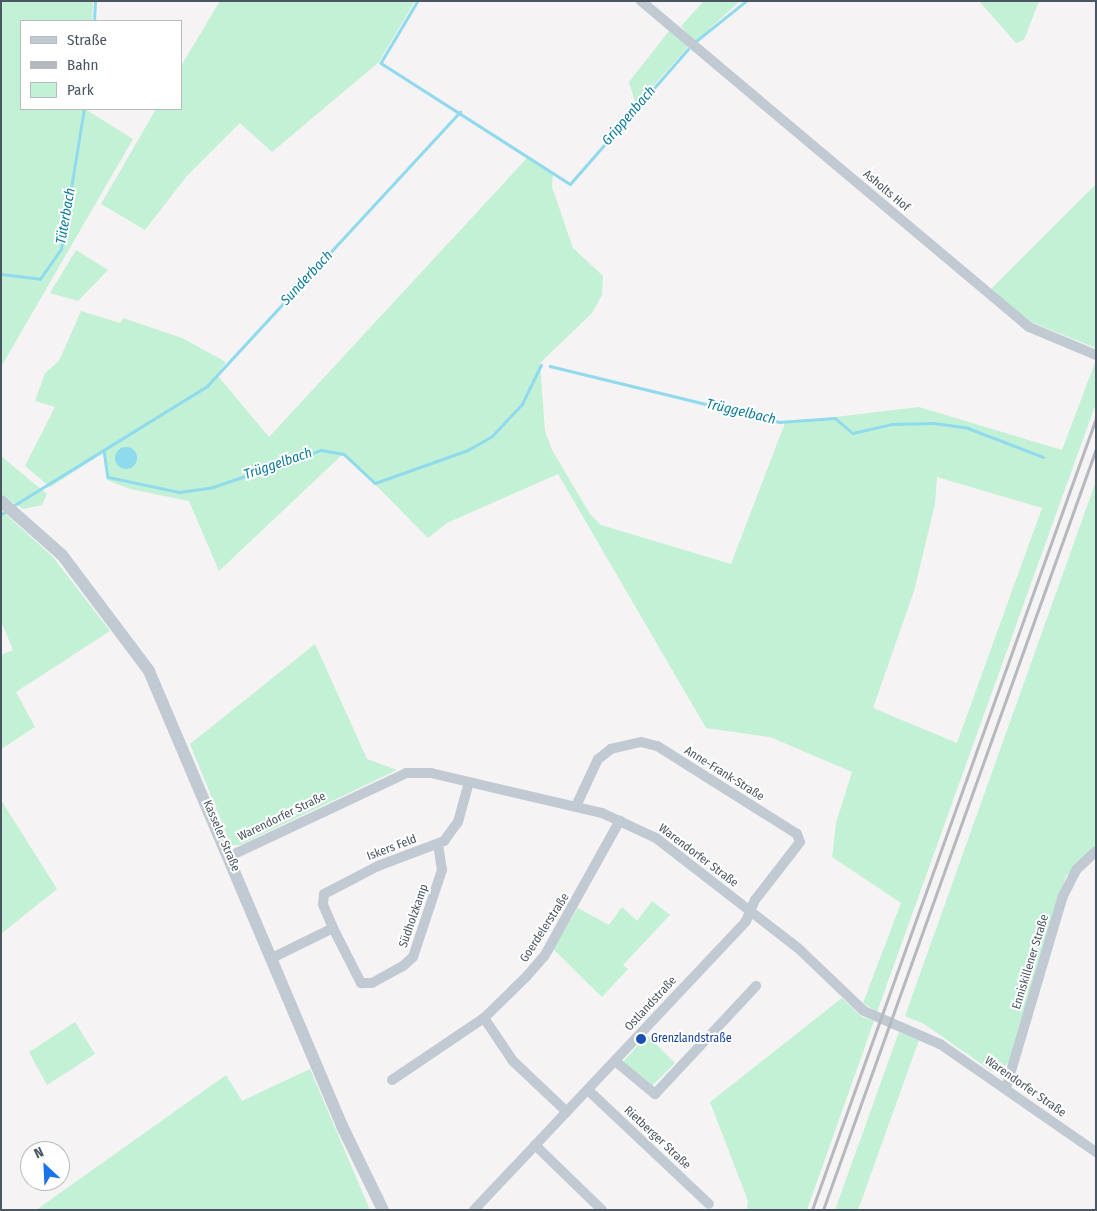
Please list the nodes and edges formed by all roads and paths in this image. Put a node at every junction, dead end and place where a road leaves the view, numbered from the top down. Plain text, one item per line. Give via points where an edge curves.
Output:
1 (641, 1) edge
2 (1096, 355) edge
3 (2, 501) edge
4 (469, 782) junction
5 (576, 806) junction
6 (620, 820) junction
7 (438, 844) junction
8 (1096, 851) edge
9 (230, 856) junction
10 (751, 911) junction
11 (333, 928) junction
12 (272, 958) junction
13 (756, 986) dead end
14 (484, 1018) junction
15 (615, 1061) junction
16 (392, 1080) dead end
17 (1006, 1088) junction
18 (588, 1090) junction
19 (567, 1112) junction
20 (535, 1145) junction
21 (1096, 1152) edge
22 (709, 1204) dead end
23 (383, 1210) edge
24 (474, 1210) edge
25 (602, 1210) edge

1 - 2 street, Asholts Hof via 1029,327
3 - 9 street, Kasseler Straße via 62,555 140,654
4 - 5 street, Warendorfer Straße
4 - 7 street, Iskers Feld via 458,822
4 - 9 street, Warendorfer Straße via 431,773 406,773
5 - 6 street, Warendorfer Straße
5 - 10 street, Anne-Frank-Straße via 589,770 604,754 626,744 657,746 799,836
6 - 10 street, Warendorfer Straße via 656,838
6 - 14 street, Goerdelerstraße via 545,955
7 - 11 street, Iskers Feld via 328,890 323,904
7 - 11 street, Südholzkamp via 442,870 409,962 372,983 361,983
8 - 17 street, Enniskillener Straße via 1077,869 1063,896
9 - 12 street, Kasseler Straße
10 - 15 street, Ostlandstraße
10 - 17 street, Warendorfer Straße via 864,1011 926,1036
11 - 12 street
12 - 23 street, Kasseler Straße via 342,1126
13 - 15 street via 655,1094
14 - 16 street, Goerdelerstraße
14 - 19 street via 513,1060
15 - 18 street, Ostlandstraße
17 - 21 street, Warendorfer Straße
18 - 19 street, Ostlandstraße
18 - 22 street, Rietberger Straße
19 - 20 street, Ostlandstraße
20 - 24 street, Ostlandstraße
20 - 25 street

